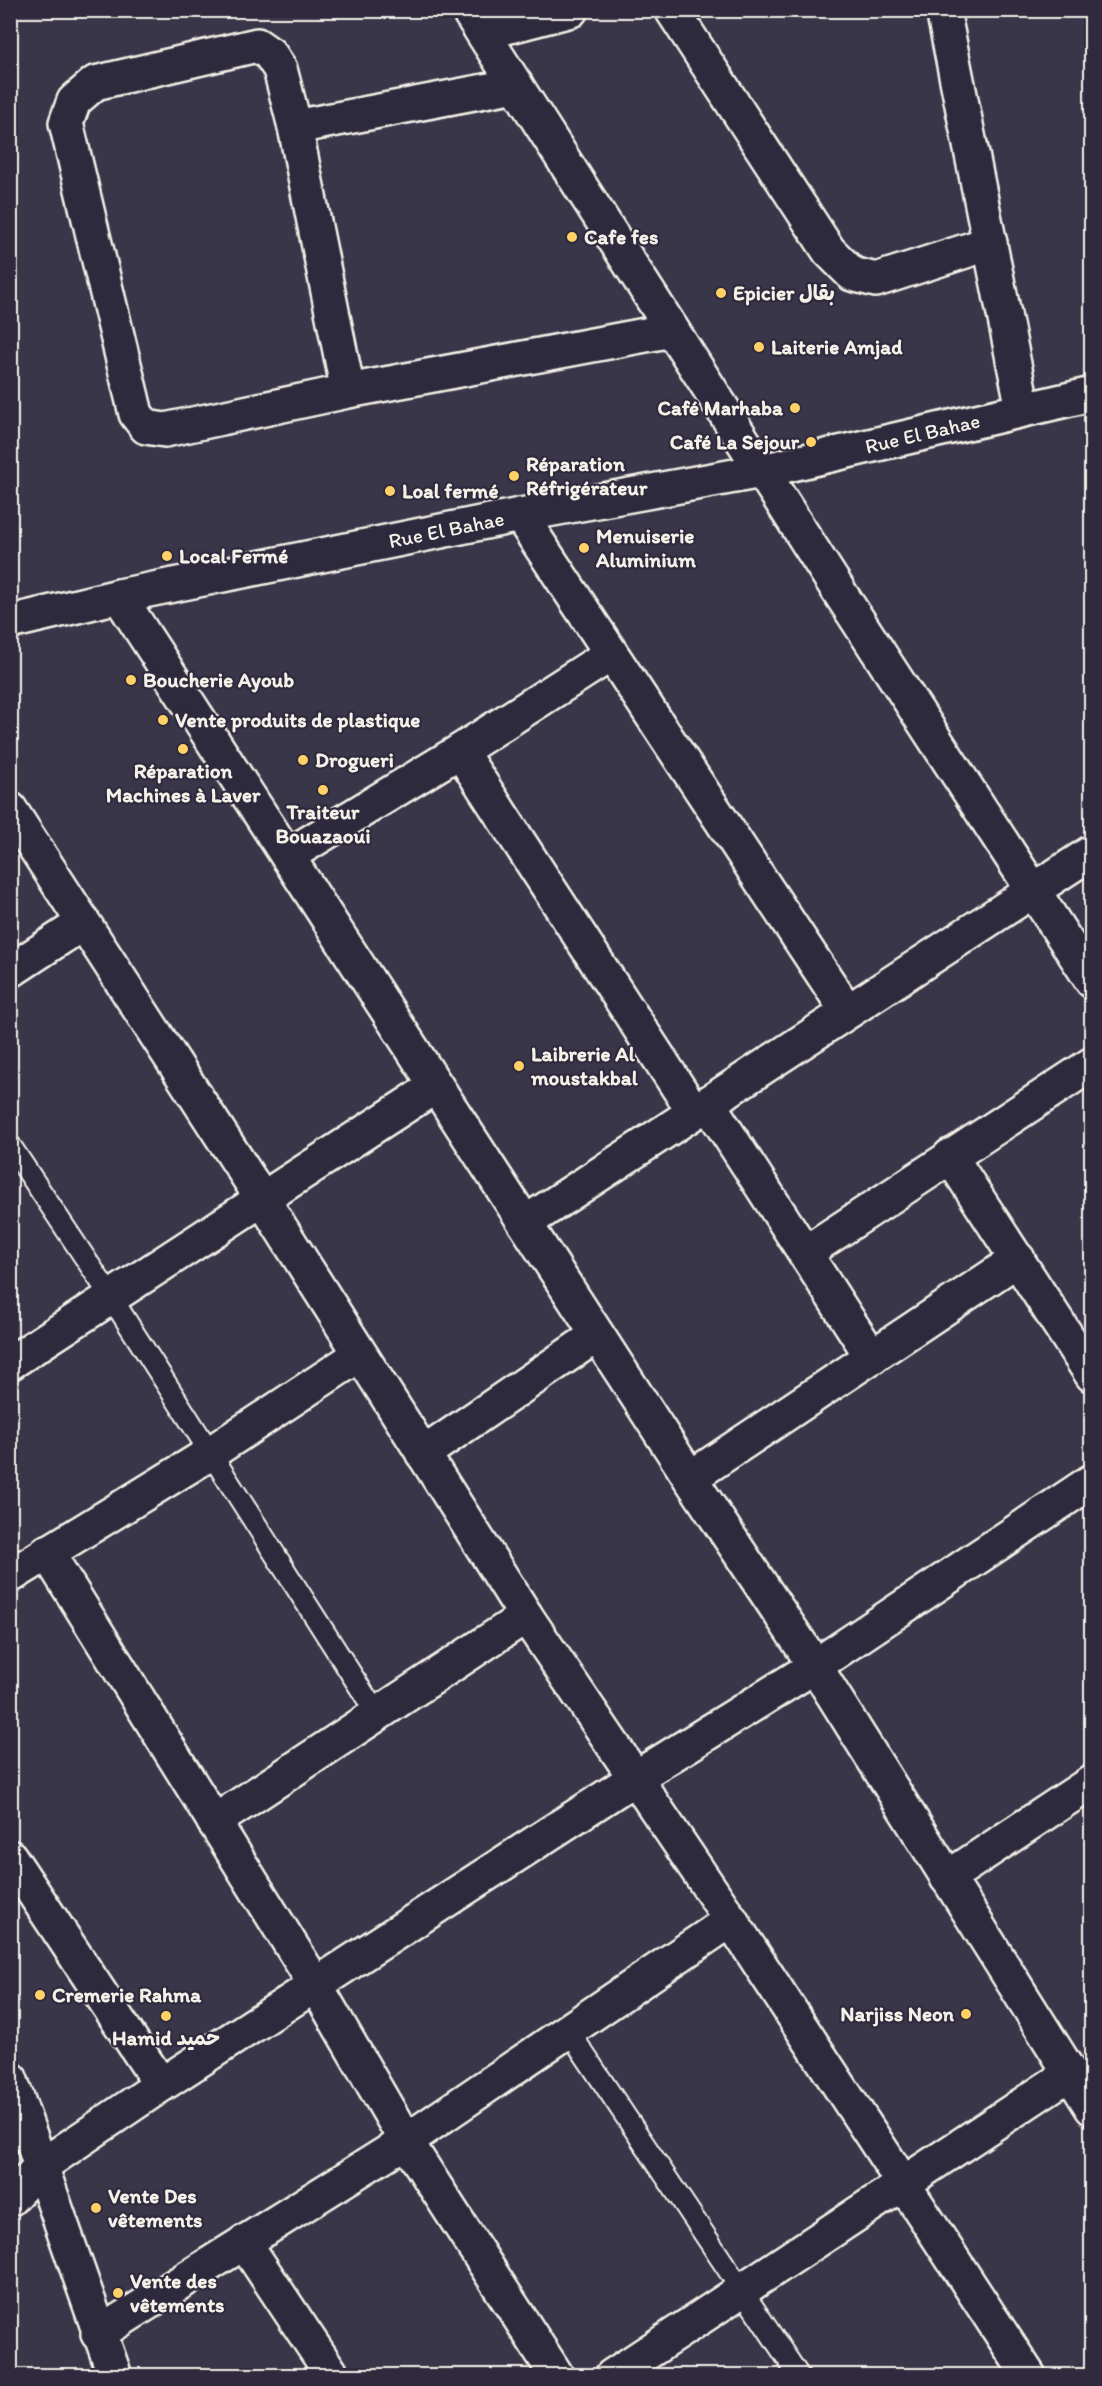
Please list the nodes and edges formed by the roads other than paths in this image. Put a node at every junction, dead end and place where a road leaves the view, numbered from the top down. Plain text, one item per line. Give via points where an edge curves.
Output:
1 (571, 10) edge
2 (672, 10) edge
3 (943, 10) edge
4 (476, 22) edge
5 (516, 85) junction
6 (295, 127) junction
7 (990, 243) junction
8 (672, 330) junction
9 (348, 391) junction
10 (1092, 394) edge
11 (1023, 409) junction
12 (762, 471) junction
13 (520, 515) junction
14 (119, 596) junction
15 (10, 622) edge
16 (611, 654) junction
17 (460, 751) junction
18 (10, 809) edge
19 (1092, 852) edge
20 (289, 855) junction
21 (1034, 889) junction
22 (83, 923) junction
23 (10, 971) edge
24 (1092, 981) edge
25 (847, 1011) junction
26 (1092, 1064) edge
27 (436, 1086) junction
28 (701, 1108) junction
29 (10, 1145) edge
30 (950, 1156) junction
31 (263, 1200) junction
32 (525, 1223) junction
33 (805, 1253) junction
34 (1018, 1259) junction
35 (111, 1297) junction
36 (597, 1335) junction
37 (359, 1355) junction
38 (872, 1357) junction
39 (10, 1363) edge
40 (1092, 1375) edge
41 (209, 1454) junction
42 (423, 1454) junction
43 (690, 1478) junction
44 (1092, 1481) edge
45 (47, 1552) junction
46 (10, 1576) edge
47 (526, 1616) junction
48 (815, 1666) junction
49 (378, 1716) junction
50 (635, 1778) junction
51 (1092, 1782) edge
52 (214, 1822) junction
53 (10, 1857) edge
54 (947, 1878) junction
55 (731, 1920) junction
56 (315, 1984) junction
57 (568, 2030) junction
58 (1069, 2074) junction
59 (10, 2078) edge
60 (161, 2085) junction
61 (1092, 2108) edge
62 (406, 2141) junction
63 (40, 2167) junction
64 (903, 2183) junction
65 (10, 2199) edge
66 (244, 2242) junction
67 (743, 2289) junction
68 (98, 2334) junction
69 (115, 2376) edge
70 (333, 2376) edge
71 (557, 2376) edge
72 (612, 2376) edge
73 (799, 2376) edge
74 (1029, 2376) edge

1 - 4 street
2 - 7 street via 829,251 852,274 876,280
3 - 7 street
4 - 5 street
5 - 6 street
5 - 8 street
6 - 9 street
6 - 9 street via 280,69 270,54 256,45 95,83 74,102 66,123 136,414 146,427 165,429
7 - 11 street
8 - 9 street
8 - 12 street
10 - 11 street, Rue El Bahae
11 - 12 street, Rue El Bahae
12 - 13 street, Rue El Bahae
12 - 21 street
13 - 14 street, Rue El Bahae
13 - 16 street
14 - 15 street, Rue El Bahae
14 - 20 street
16 - 17 street
16 - 25 street
17 - 20 street
17 - 28 street
18 - 22 street
19 - 21 street
20 - 27 street
21 - 24 street
21 - 25 street
22 - 23 street
22 - 31 street
25 - 28 street
26 - 30 street
27 - 31 street
27 - 32 street
28 - 32 street
28 - 33 street
29 - 35 lane
30 - 33 street
30 - 34 street
31 - 35 street
31 - 37 street
32 - 36 street
33 - 38 street
34 - 38 street
34 - 40 street
35 - 39 street
35 - 41 lane
36 - 42 street
36 - 43 street
37 - 41 street
37 - 42 street
38 - 43 street
41 - 45 street
41 - 49 lane
42 - 47 street
43 - 48 street
44 - 48 street
45 - 46 street
45 - 52 street
47 - 49 street
47 - 50 street
48 - 50 street
48 - 54 street
49 - 52 street
50 - 55 street
50 - 56 street
51 - 54 street
52 - 56 street
53 - 60 street
54 - 58 street
55 - 57 street
55 - 64 street
56 - 60 street
56 - 62 street
57 - 62 street
57 - 67 lane
58 - 61 street
58 - 64 street
59 - 63 street
60 - 63 street
62 - 66 street
62 - 71 street
63 - 65 street
63 - 68 street
64 - 67 street
64 - 74 street
66 - 68 street
66 - 70 street
67 - 72 street
67 - 73 lane
68 - 69 street

